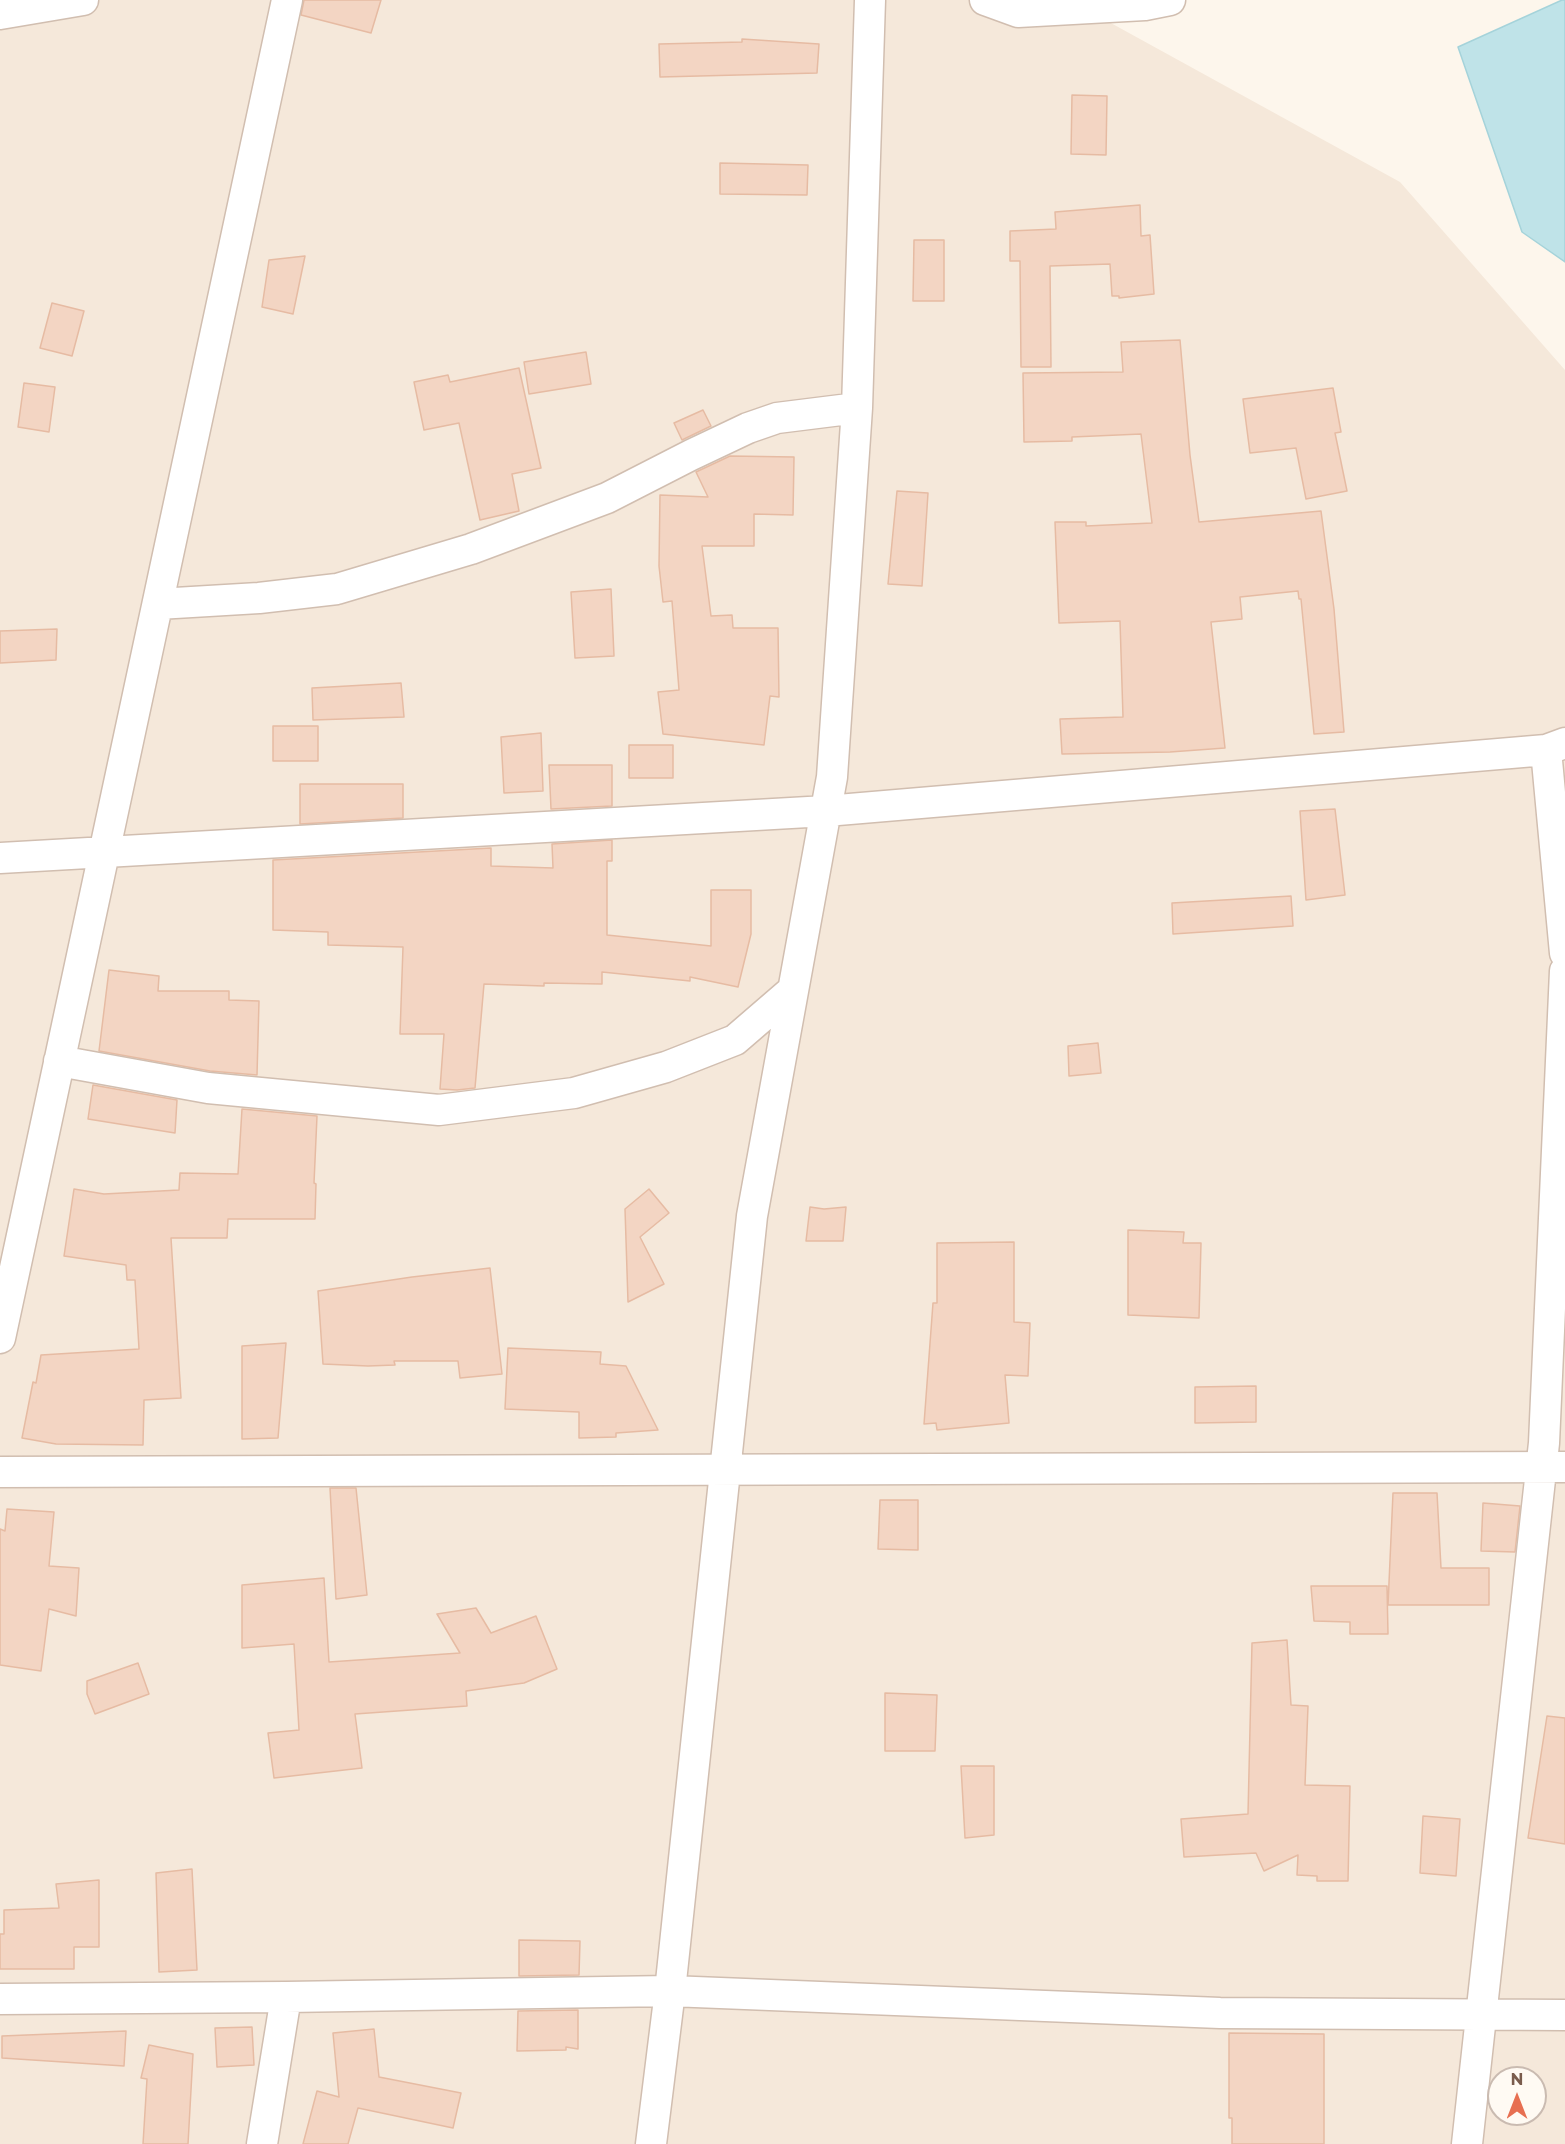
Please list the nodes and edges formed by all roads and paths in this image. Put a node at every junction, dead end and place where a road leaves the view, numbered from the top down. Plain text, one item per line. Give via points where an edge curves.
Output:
1 (83, 0) edge
2 (288, 0) edge
3 (870, 0) edge
4 (985, 0) edge
5 (1170, 0) edge
6 (0, 14) edge
7 (857, 408) junction
8 (158, 604) junction
9 (1556, 747) edge
10 (826, 811) junction
11 (105, 851) junction
12 (0, 858) edge
13 (1565, 953) edge
14 (1565, 971) edge
15 (793, 990) junction
16 (59, 1061) junction
17 (1560, 1191) edge
18 (0, 1338) edge
19 (1553, 1467) edge
20 (726, 1470) junction
21 (0, 1472) edge
22 (670, 1990) junction
23 (286, 1997) junction
24 (0, 1999) edge
25 (1483, 2015) junction
26 (1565, 2015) edge
27 (262, 2144) edge
28 (651, 2144) edge
29 (1467, 2144) edge

1 - 6 street
2 - 8 street
3 - 7 street
4 - 5 street via 1018,12
7 - 8 street via 777,418 691,454 607,498 471,549 337,589
7 - 10 street via 832,777
8 - 11 street
9 - 10 street
9 - 13 street
10 - 11 street
10 - 15 street
11 - 12 street
11 - 16 street
14 - 17 street
15 - 16 street via 735,1040 666,1068 574,1093 439,1110 208,1088
15 - 20 street via 752,1216
16 - 18 street
17 - 19 street
19 - 20 street
19 - 25 street
20 - 21 street
20 - 22 street
22 - 23 street
22 - 25 street via 1220,2013
22 - 28 street
23 - 24 street
23 - 27 street
25 - 26 street
25 - 29 street

